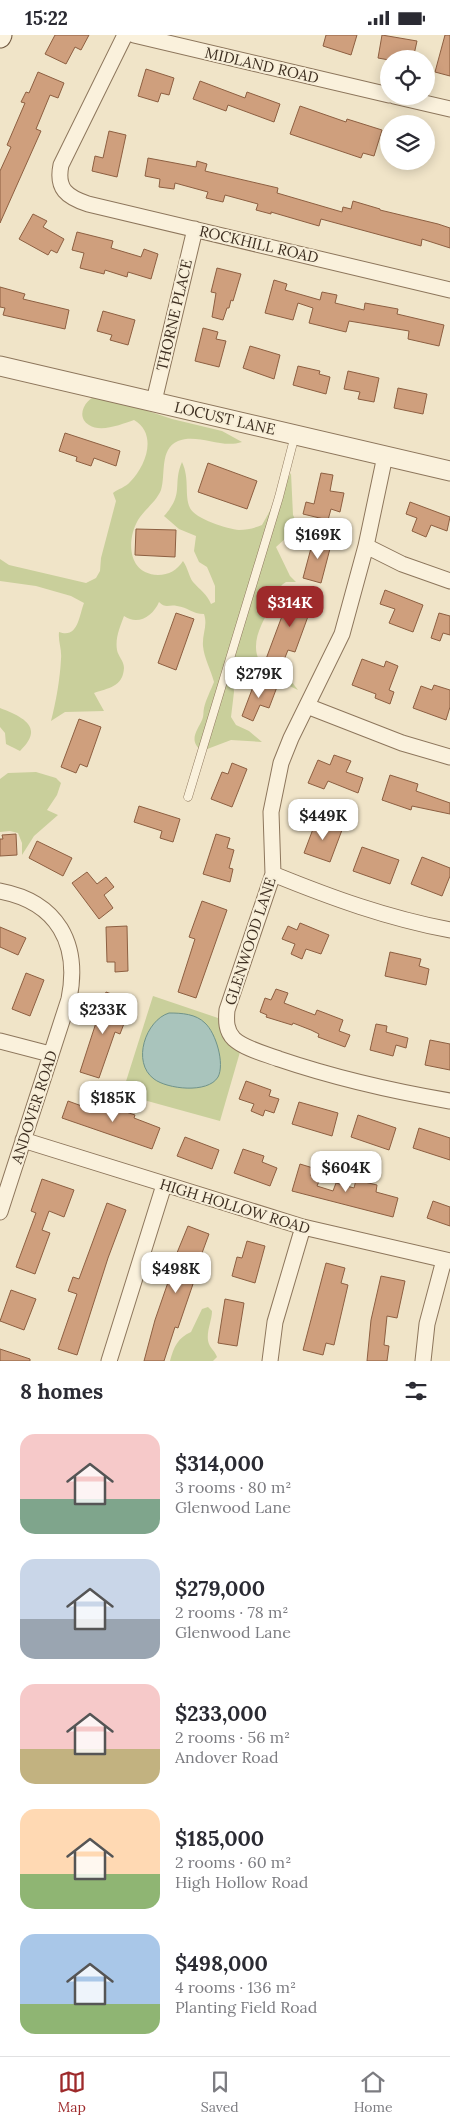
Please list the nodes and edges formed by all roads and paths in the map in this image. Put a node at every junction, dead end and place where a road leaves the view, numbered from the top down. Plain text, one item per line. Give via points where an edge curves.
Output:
1 (125, 35) edge
2 (134, 35) edge
3 (380, 93) edge
4 (433, 105) edge
5 (450, 109) edge
6 (195, 229) junction
7 (450, 290) edge
8 (0, 366) edge
9 (154, 401) junction
10 (295, 435) junction
11 (385, 456) junction
12 (450, 471) edge
13 (366, 546) junction
14 (450, 581) edge
15 (307, 707) junction
16 (450, 757) edge
17 (188, 797) dead end
18 (273, 874) junction
19 (0, 891) edge
20 (450, 931) edge
21 (0, 1041) edge
22 (50, 1054) junction
23 (450, 1101) edge
24 (23, 1140) junction
25 (164, 1185) junction
26 (0, 1212) edge
27 (303, 1227) junction
28 (447, 1260) edge
29 (109, 1361) edge
30 (270, 1361) edge
31 (423, 1361) edge

1 - 6 street, ROCKHILL ROAD via 61,165 60,184 70,196 88,204
2 - 3 street, MIDLAND ROAD
4 - 5 street
6 - 7 street, ROCKHILL ROAD
6 - 9 street, THORNE PLACE
8 - 9 street, LOCUST LANE
9 - 10 street, LOCUST LANE
10 - 11 street, LOCUST LANE
10 - 17 lane
11 - 12 street, LOCUST LANE
11 - 13 street, GLENWOOD LANE
13 - 14 street via 402,564
13 - 15 street, GLENWOOD LANE via 342,635
15 - 16 street via 402,743
15 - 18 street, GLENWOOD LANE via 281,763 274,792 271,812
18 - 20 street via 345,903
18 - 23 street, GLENWOOD LANE via 227,1010 226,1022 233,1038 308,1069 385,1090
19 - 22 street, ANDOVER ROAD via 30,901 46,912 63,933 70,951 71,985
21 - 22 street
22 - 24 street, ANDOVER ROAD
24 - 25 street, HIGH HOLLOW ROAD
24 - 26 street, ANDOVER ROAD
25 - 27 street, HIGH HOLLOW ROAD
25 - 29 street
27 - 28 street, HIGH HOLLOW ROAD
27 - 30 street via 275,1322
28 - 31 street via 427,1323

